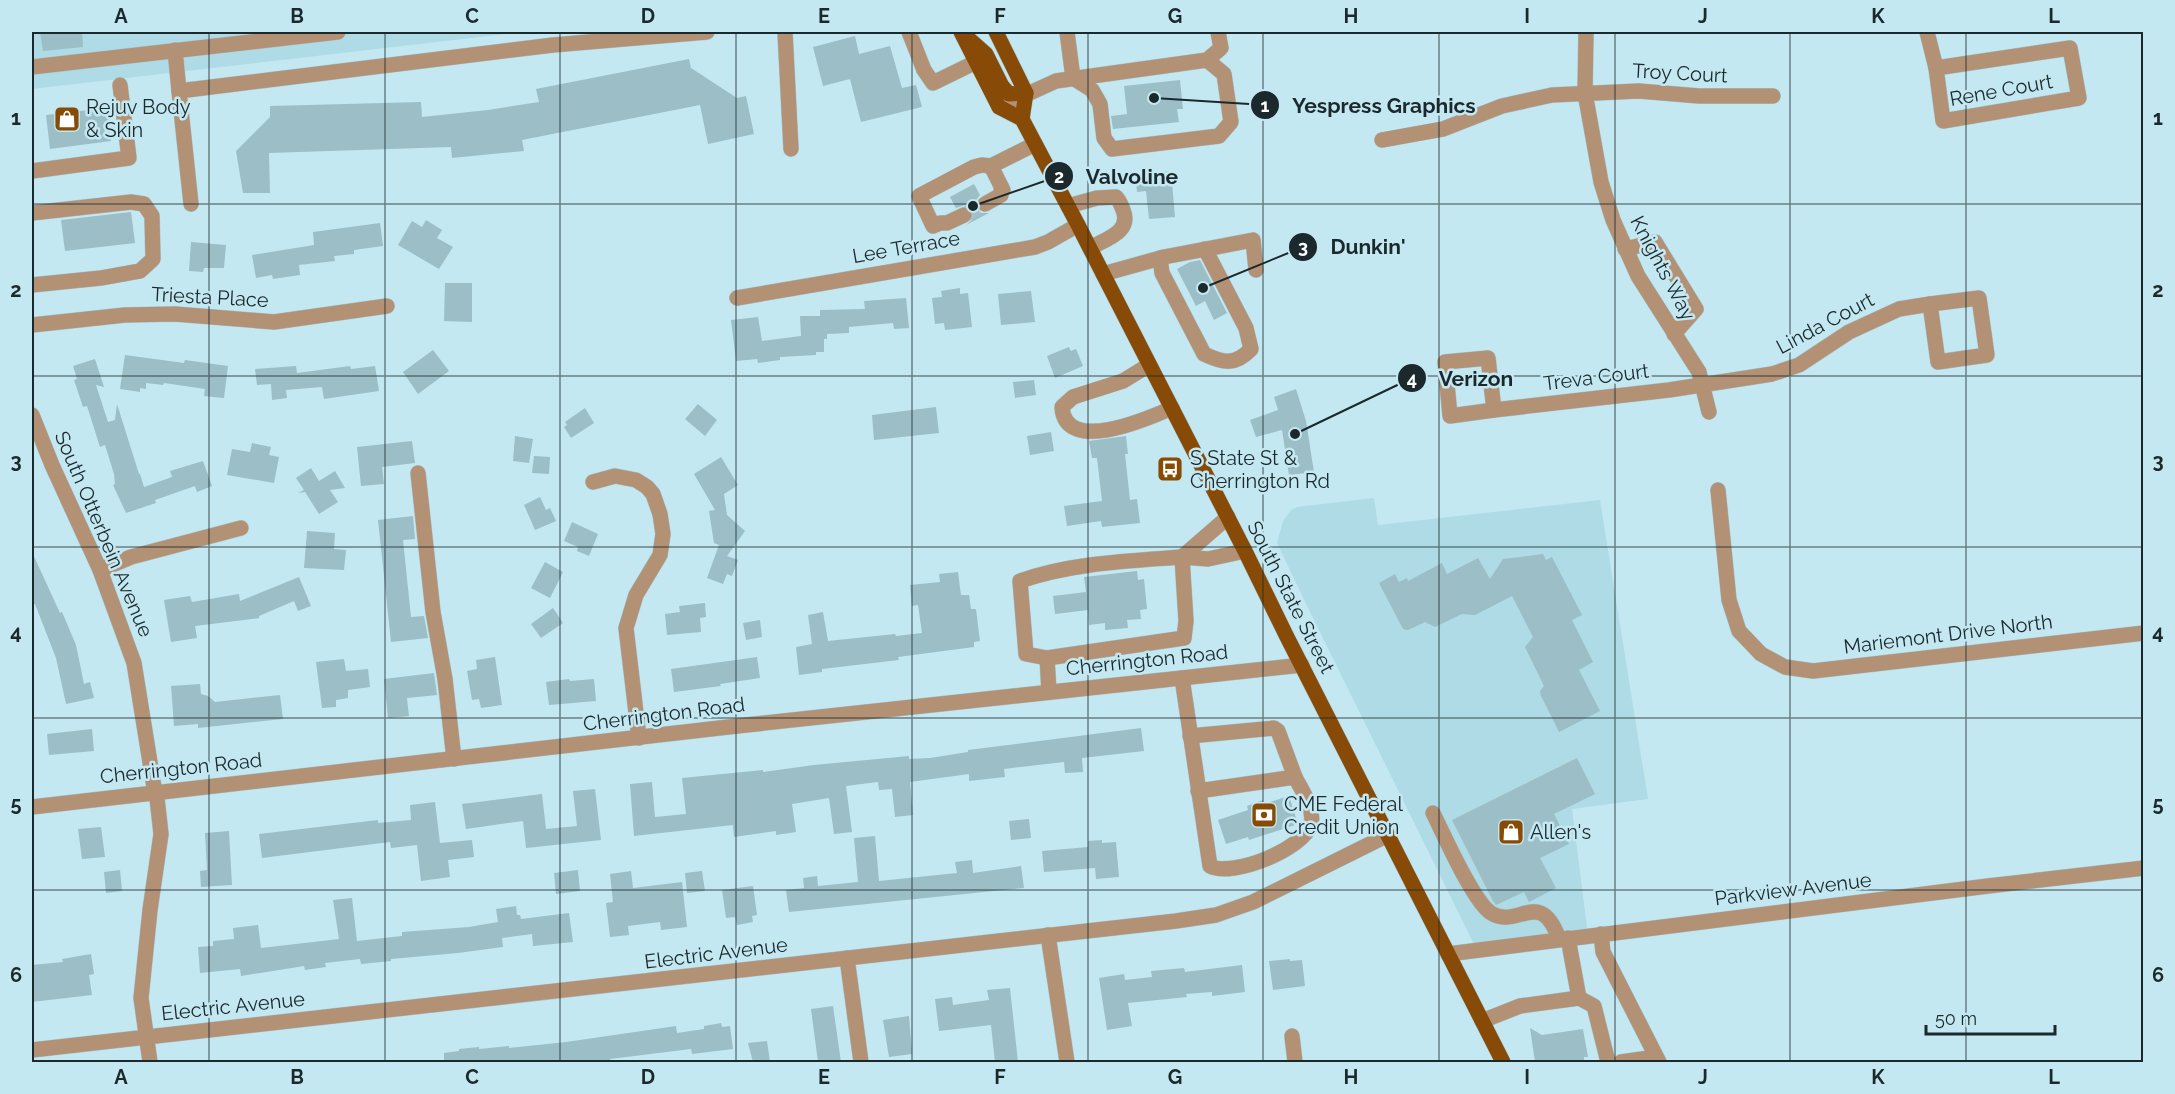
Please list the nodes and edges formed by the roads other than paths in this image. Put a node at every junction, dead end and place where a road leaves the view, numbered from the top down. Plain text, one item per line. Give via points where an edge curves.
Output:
1 (338, 32) edge
2 (707, 32) edge
3 (785, 32) edge
4 (909, 32) edge
5 (961, 32) edge
6 (984, 32) edge
7 (996, 32) edge
8 (1067, 32) edge
9 (1218, 32) edge
10 (1586, 32) edge
11 (1927, 32) edge
12 (1003, 48) junction
13 (175, 50) junction
14 (1207, 60) junction
15 (976, 62) junction
16 (32, 67) edge
17 (1936, 68) junction
18 (1073, 78) junction
19 (120, 85) dead end
20 (179, 91) junction
21 (1026, 93) junction
22 (1585, 93) junction
23 (1773, 96) dead end
24 (999, 107) junction
25 (1022, 119) junction
26 (1382, 140) dead end
27 (1035, 144) junction
28 (791, 148) dead end
29 (991, 166) junction
30 (32, 171) edge
31 (983, 201) tunnel mouth
32 (191, 204) dead end
33 (1068, 206) junction
34 (962, 212) tunnel mouth
35 (32, 213) edge
36 (1078, 225) junction
37 (1090, 248) junction
38 (1205, 249) junction
39 (1625, 249) junction
40 (1160, 258) junction
41 (1256, 270) dead end
42 (1103, 274) junction
43 (32, 285) edge
44 (737, 297) dead end
45 (1930, 304) junction
46 (387, 306) dead end
47 (32, 326) edge
48 (1674, 334) junction
49 (1149, 365) junction
50 (1704, 385) junction
51 (1172, 408) junction
52 (1494, 410) junction
53 (1709, 412) dead end
54 (32, 415) edge
55 (418, 473) dead end
56 (593, 482) dead end
57 (1718, 490) dead end
58 (1228, 517) junction
59 (241, 528) dead end
60 (1245, 551) junction
61 (1182, 557) junction
62 (100, 570) junction
63 (2144, 633) edge
64 (1047, 658) junction
65 (1302, 665) junction
66 (1182, 678) junction
67 (1049, 692) junction
68 (1190, 736) junction
69 (639, 738) junction
70 (454, 759) junction
71 (1295, 777) junction
72 (1198, 791) junction
73 (156, 792) junction
74 (32, 807) edge
75 (1433, 813) dead end
76 (1389, 835) junction
77 (2144, 868) edge
78 (1601, 934) junction
79 (1048, 935) junction
80 (1564, 938) junction
81 (1448, 954) junction
82 (847, 958) junction
83 (1579, 998) junction
84 (1482, 1021) junction
85 (1292, 1036) dead end
86 (146, 1037) junction
87 (32, 1050) edge
88 (1658, 1060) edge
89 (150, 1062) edge
90 (861, 1062) edge
91 (1067, 1062) edge
92 (1295, 1062) edge
93 (1503, 1062) edge
94 (1608, 1062) edge
95 (1621, 1062) edge

1 - 13 street
2 - 20 street via 554,45
3 - 28 street
4 - 15 street via 933,83
5 - 15 main road
5 - 21 main road via 986,54 1010,94
6 - 12 main road
7 - 12 main road
8 - 18 street
9 - 14 street via 1221,48
10 - 22 street, Knights Way
11 - 17 street, Rene Court
12 - 21 main road
13 - 16 street
13 - 20 street
14 - 18 street
14 - 18 street via 1224,74 1231,122 1219,136 1112,149 1104,138 1100,104 1092,90
15 - 24 main road
17 - 17 street, Rene Court via 1944,121 2079,98 2070,48
18 - 21 street
19 - 30 street via 129,159
20 - 32 street
21 - 24 street
21 - 25 main road
22 - 23 street, Troy Court
22 - 26 street, Troy Court via 1552,95 1502,106 1443,129
22 - 39 street, Knights Way via 1601,182
24 - 25 main road
25 - 27 main road, South State Street
27 - 29 street
27 - 33 main road, South State Street
29 - 31 street via 1003,190
29 - 34 street via 974,167 919,196 933,226 944,216
33 - 36 main road, South State Street
33 - 37 street via 1097,198 1119,200 1125,225
35 - 43 street via 131,202 144,204 152,216 153,259 140,271
36 - 37 main road, South State Street
36 - 44 street, Lee Terrace via 1035,247
37 - 42 main road, South State Street
38 - 40 street
38 - 40 street via 1246,328 1251,349 1243,358 1226,362 1204,354 1162,273
38 - 41 street via 1253,240
39 - 48 street, Knights Way
39 - 48 street via 1655,242 1696,309
40 - 42 street
42 - 49 main road, South State Street
45 - 45 street, Linda Court via 1938,362 1986,355 1979,298
45 - 50 street, Linda Court via 1899,309 1859,327 1799,365 1772,374
46 - 47 street, Triesta Place via 274,322 176,314 125,315
48 - 50 street, Knights Way
49 - 51 main road, South State Street
49 - 51 street via 1123,381 1073,397 1062,407 1063,418 1080,430 1108,430
50 - 52 street, Treva Court
50 - 53 street, Knights Way
51 - 58 main road, South State Street
52 - 52 street, Treva Court via 1488,358 1445,362 1450,416
54 - 62 street, South Otterbein Avenue
55 - 70 street
56 - 69 street via 615,476 636,480 653,494 660,514 660,555 636,594 626,628
57 - 63 street, Mariemont Drive North via 1729,600 1739,631 1761,654 1785,667 1813,671
58 - 60 main road, South State Street
58 - 61 street
59 - 62 street via 131,557
60 - 61 street via 1208,559
60 - 65 main road, South State Street
61 - 64 street via 1184,638
61 - 64 street via 1115,562 1042,573 1020,581 1026,654
62 - 73 street, South Otterbein Avenue via 134,663
64 - 67 street
65 - 66 street, Cherrington Road
65 - 76 main road, South State Street
66 - 67 street, Cherrington Road
66 - 68 street
67 - 69 street, Cherrington Road
68 - 71 street via 1274,728
68 - 72 street
69 - 70 street, Cherrington Road
70 - 73 street, Cherrington Road
71 - 72 street
71 - 72 street via 1310,808 1308,831 1280,854 1236,868 1210,866
73 - 74 street, Cherrington Road
73 - 86 street, South Otterbein Avenue via 161,834 141,998
75 - 80 street via 1485,907 1498,916 1536,912 1549,917
76 - 79 street, Electric Avenue via 1253,902 1216,915
76 - 81 main road, South State Street
77 - 78 street, Parkview Avenue
78 - 80 street, Parkview Avenue
78 - 88 street via 1604,953
79 - 82 street, Electric Avenue
79 - 91 street
80 - 81 street, Parkview Avenue
80 - 83 street
81 - 84 main road, South State Street
82 - 86 street, Electric Avenue
82 - 90 street
83 - 84 street via 1520,1006
83 - 94 street via 1594,1006
84 - 93 main road, South State Street
85 - 92 street
86 - 87 street, Electric Avenue
86 - 89 street, South Otterbein Avenue
88 - 95 street

